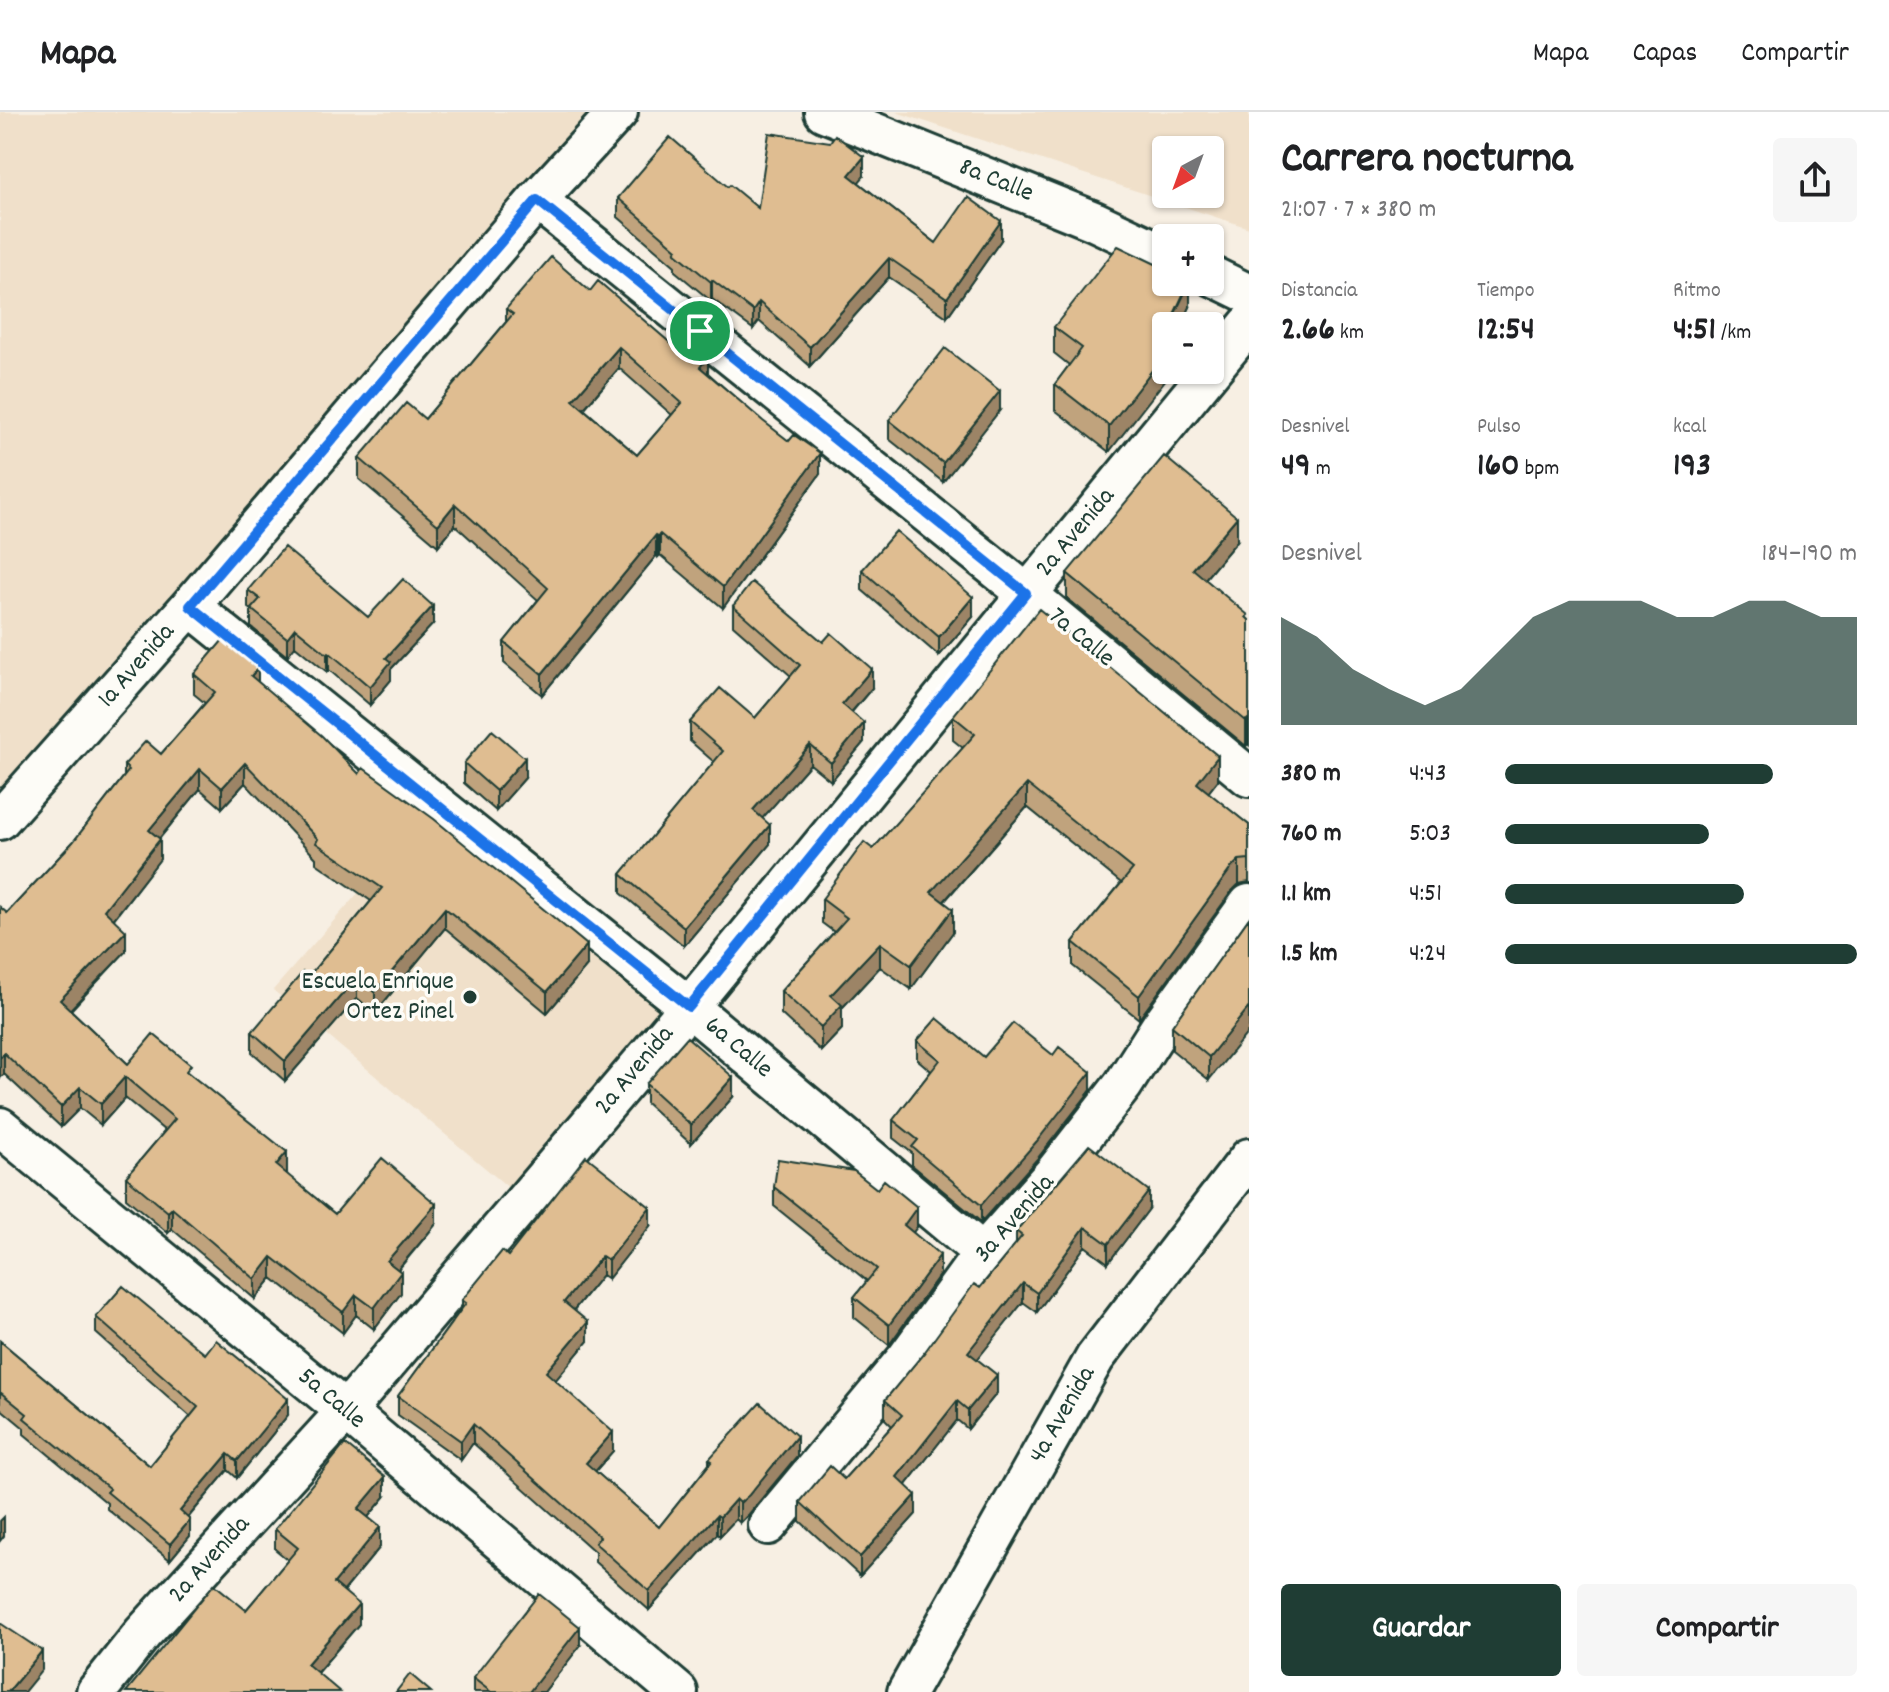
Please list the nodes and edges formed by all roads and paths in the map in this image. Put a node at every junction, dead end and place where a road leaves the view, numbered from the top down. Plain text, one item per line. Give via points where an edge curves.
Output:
1 (618, 112) edge
2 (824, 112) edge
3 (537, 200) junction
4 (1152, 248) edge
5 (1224, 282) edge
6 (1249, 294) edge
7 (1249, 324) edge
8 (1026, 593) junction
9 (190, 606) junction
10 (1249, 777) edge
11 (0, 820) edge
12 (1249, 904) edge
13 (689, 1007) junction
14 (0, 1127) edge
15 (1249, 1158) edge
16 (983, 1253) junction
17 (346, 1411) junction
18 (768, 1525) dead end
19 (668, 1684) edge
20 (96, 1692) edge
21 (907, 1692) edge

1 - 3 street, 1a Avenida
2 - 4 street, 8a Calle
3 - 8 street, 7a Calle
3 - 9 street, 1a Avenida
5 - 6 street
7 - 8 street, 2a Avenida
8 - 10 street, 7a Calle
8 - 13 street, 2a Avenida
9 - 11 street, 1a Avenida
9 - 13 street, 6a Calle
12 - 16 street, 3a Avenida via 1123,1085
13 - 16 street, 6a Calle
13 - 17 street, 2a Avenida
14 - 17 street, 5a Calle
15 - 21 street, 4a Avenida via 1095,1358
16 - 18 street, 3a Avenida via 906,1359
17 - 19 street, 5a Calle
17 - 20 street, 2a Avenida via 143,1633

